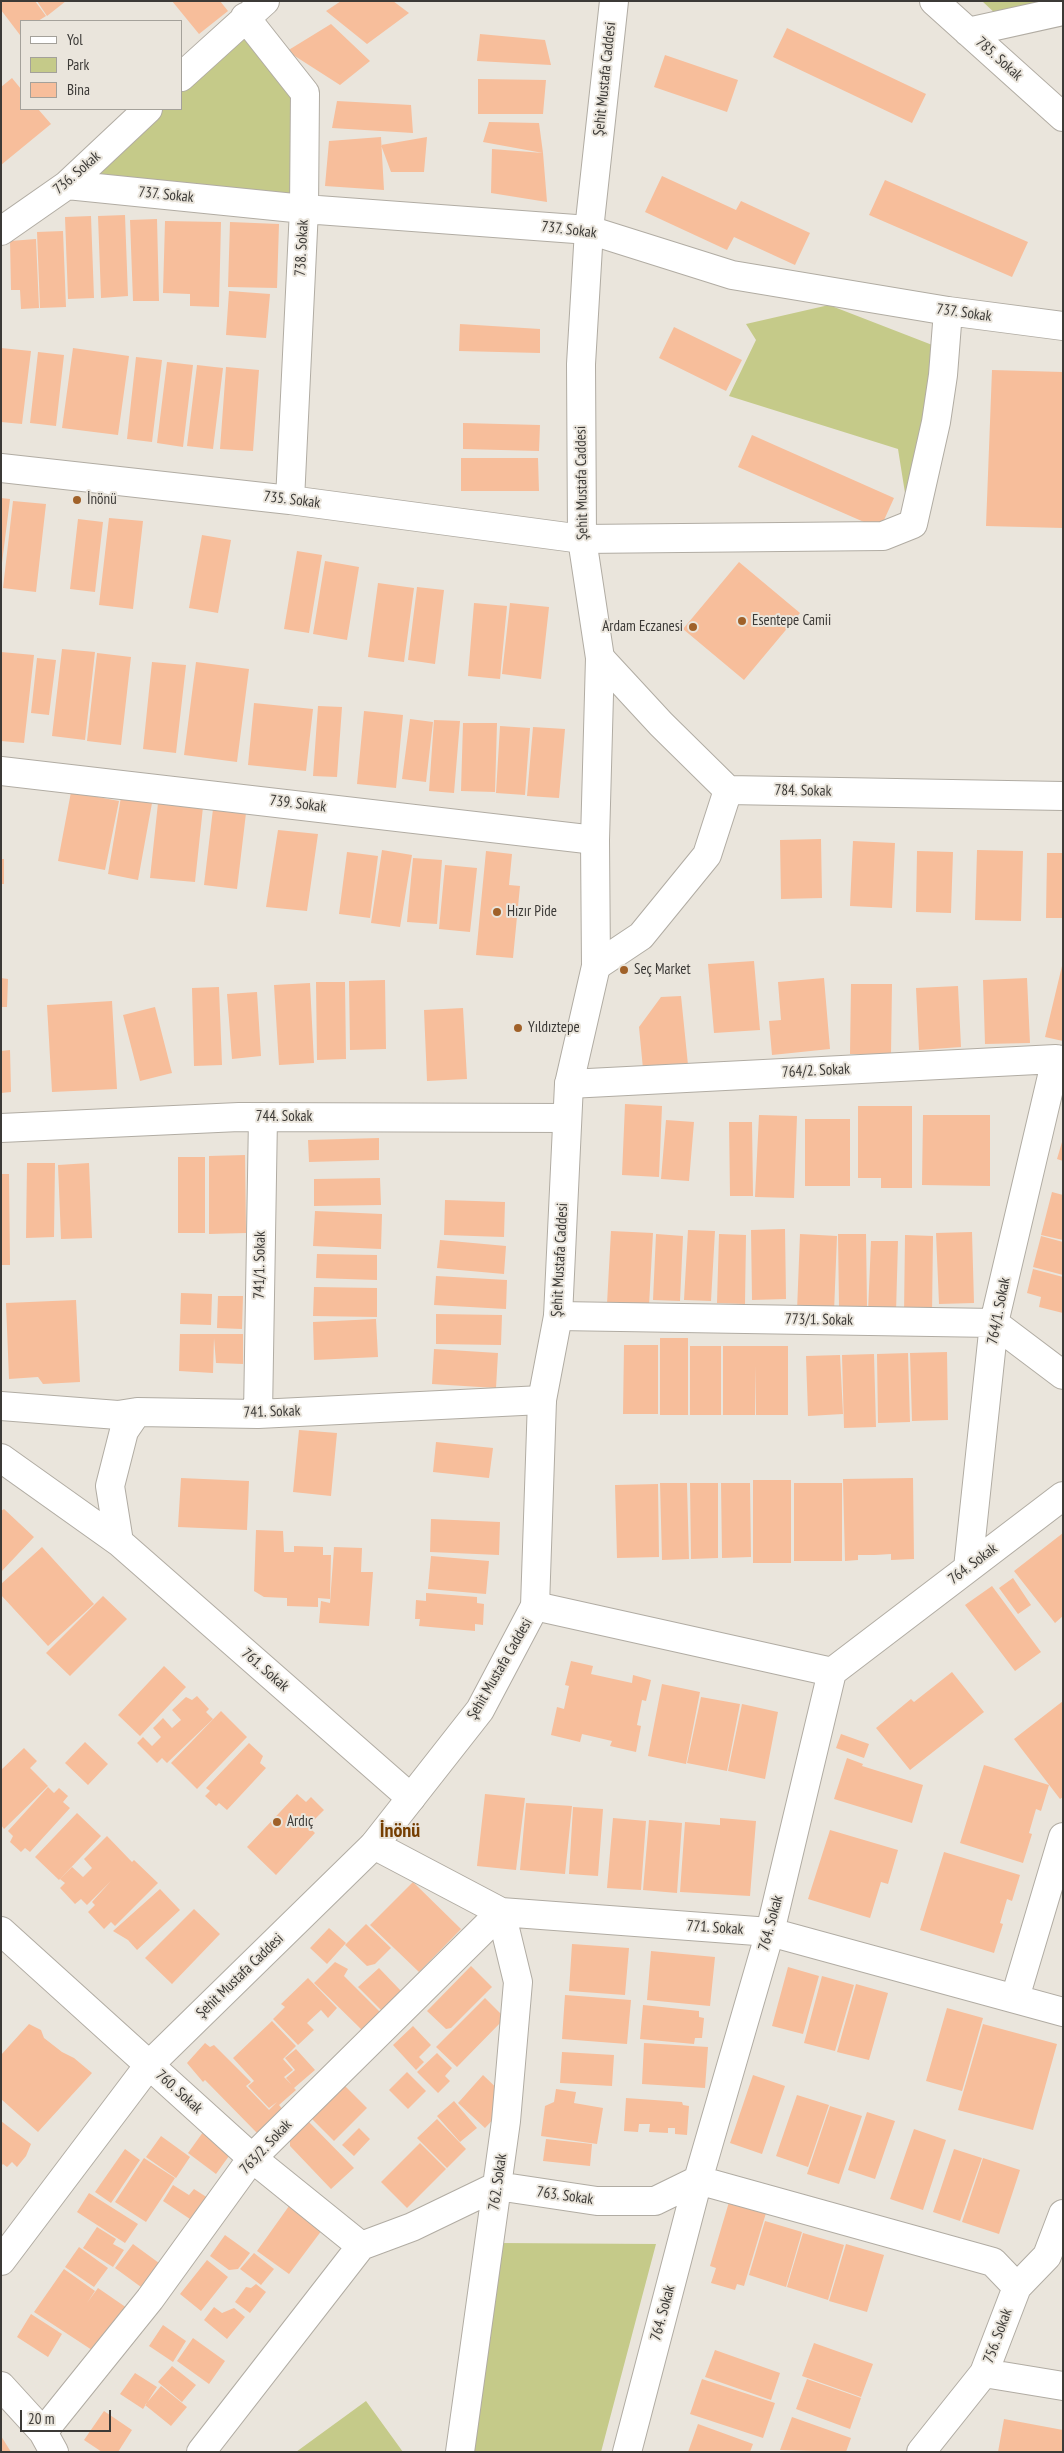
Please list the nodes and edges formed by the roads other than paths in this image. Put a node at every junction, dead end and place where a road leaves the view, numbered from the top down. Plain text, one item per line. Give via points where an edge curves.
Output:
1 (614, 1) edge
2 (934, 1) edge
3 (255, 9) edge
4 (1063, 11) edge
5 (968, 32) junction
6 (182, 76) edge
7 (147, 110) edge
8 (1063, 117) edge
9 (67, 185) junction
10 (304, 209) junction
11 (589, 230) junction
12 (1, 231) edge
13 (948, 311) junction
14 (1063, 326) edge
15 (1, 468) edge
16 (290, 500) junction
17 (582, 539) junction
18 (600, 658) junction
19 (1, 771) edge
20 (728, 790) junction
21 (1063, 796) edge
22 (595, 840) junction
23 (596, 966) junction
24 (1060, 1059) edge
25 (569, 1084) junction
26 (263, 1117) junction
27 (566, 1118) junction
28 (1, 1128) edge
29 (558, 1316) junction
30 (994, 1324) junction
31 (1063, 1375) edge
32 (542, 1400) junction
33 (1, 1406) edge
34 (137, 1412) junction
35 (258, 1414) junction
36 (1, 1458) edge
37 (1063, 1496) edge
38 (119, 1542) junction
39 (968, 1568) junction
40 (535, 1606) junction
41 (832, 1672) junction
42 (411, 1798) junction
43 (1063, 1836) edge
44 (374, 1845) junction
45 (501, 1912) junction
46 (1, 1931) edge
47 (770, 1932) junction
48 (1015, 1998) junction
49 (1063, 2012) edge
50 (149, 2065) junction
51 (252, 2158) junction
52 (698, 2180) junction
53 (498, 2186) junction
54 (1063, 2214) edge
55 (361, 2246) junction
56 (1, 2261) edge
57 (1016, 2287) junction
58 (984, 2373) junction
59 (1, 2386) edge
60 (1063, 2386) edge
61 (48, 2442) edge
62 (201, 2452) edge
63 (460, 2452) edge
64 (626, 2452) edge
65 (921, 2452) edge

1 - 11 street, Şehit Mustafa Caddesi
2 - 5 street, 785. Sokak
3 - 6 street
3 - 10 street, 738. Sokak via 304,94
4 - 5 street
5 - 8 street, 785. Sokak
7 - 9 street, 736. Sokak
9 - 10 street, 737. Sokak
9 - 12 street, 736. Sokak
10 - 11 street, 737. Sokak
10 - 16 street, 738. Sokak
11 - 13 street, 737. Sokak via 732,275
11 - 17 street, Şehit Mustafa Caddesi via 581,364
13 - 14 street, 737. Sokak
13 - 17 street, 735. Sokak via 936,422 913,524 883,536
15 - 16 street, 735. Sokak
16 - 17 street, 735. Sokak
17 - 18 street, Şehit Mustafa Caddesi
18 - 20 street
18 - 22 street, Şehit Mustafa Caddesi
19 - 22 street, 739. Sokak
20 - 21 street, 784. Sokak
20 - 23 street via 708,855 641,936
22 - 23 street, Şehit Mustafa Caddesi
23 - 25 street, Şehit Mustafa Caddesi
24 - 25 street, 764/2. Sokak
24 - 30 street, 764/1. Sokak
25 - 27 street, Şehit Mustafa Caddesi
26 - 27 street, 744. Sokak
26 - 28 street, 744. Sokak
26 - 35 street, 741/1. Sokak
27 - 29 street, Şehit Mustafa Caddesi
29 - 30 street, 773/1. Sokak
29 - 32 street, Şehit Mustafa Caddesi
30 - 31 street
30 - 39 street, 764/1. Sokak
32 - 35 street, 741. Sokak
32 - 40 street, Şehit Mustafa Caddesi
33 - 34 street, 741. Sokak via 118,1415
34 - 35 street, 741. Sokak
34 - 38 street via 124,1431 110,1486
36 - 38 street, 761. Sokak
37 - 39 street, 764. Sokak
38 - 42 street, 761. Sokak
39 - 41 street, 764. Sokak
40 - 41 street
40 - 42 street, Şehit Mustafa Caddesi via 480,1710
41 - 47 street, 764. Sokak
42 - 44 street, Şehit Mustafa Caddesi
43 - 48 street
44 - 45 street, 771. Sokak
44 - 50 street, Şehit Mustafa Caddesi
45 - 47 street, 771. Sokak
45 - 51 street, 763/2. Sokak
45 - 53 street, 762. Sokak via 518,1982
46 - 50 street, 760. Sokak
47 - 48 street, 771. Sokak
47 - 52 street, 764. Sokak
48 - 49 street, 771. Sokak
50 - 51 street, 760. Sokak
50 - 56 street, Şehit Mustafa Caddesi
51 - 55 street, 760. Sokak
51 - 61 street, 763/2. Sokak
52 - 53 street, 763. Sokak via 655,2201 596,2201
52 - 57 street via 993,2262
52 - 64 street, 764. Sokak
53 - 55 street via 412,2227
53 - 63 street, 762. Sokak
54 - 57 street, 756. Sokak via 1047,2256
55 - 62 street
57 - 58 street, 756. Sokak
58 - 60 street
58 - 65 street, 756. Sokak
59 - 61 street

